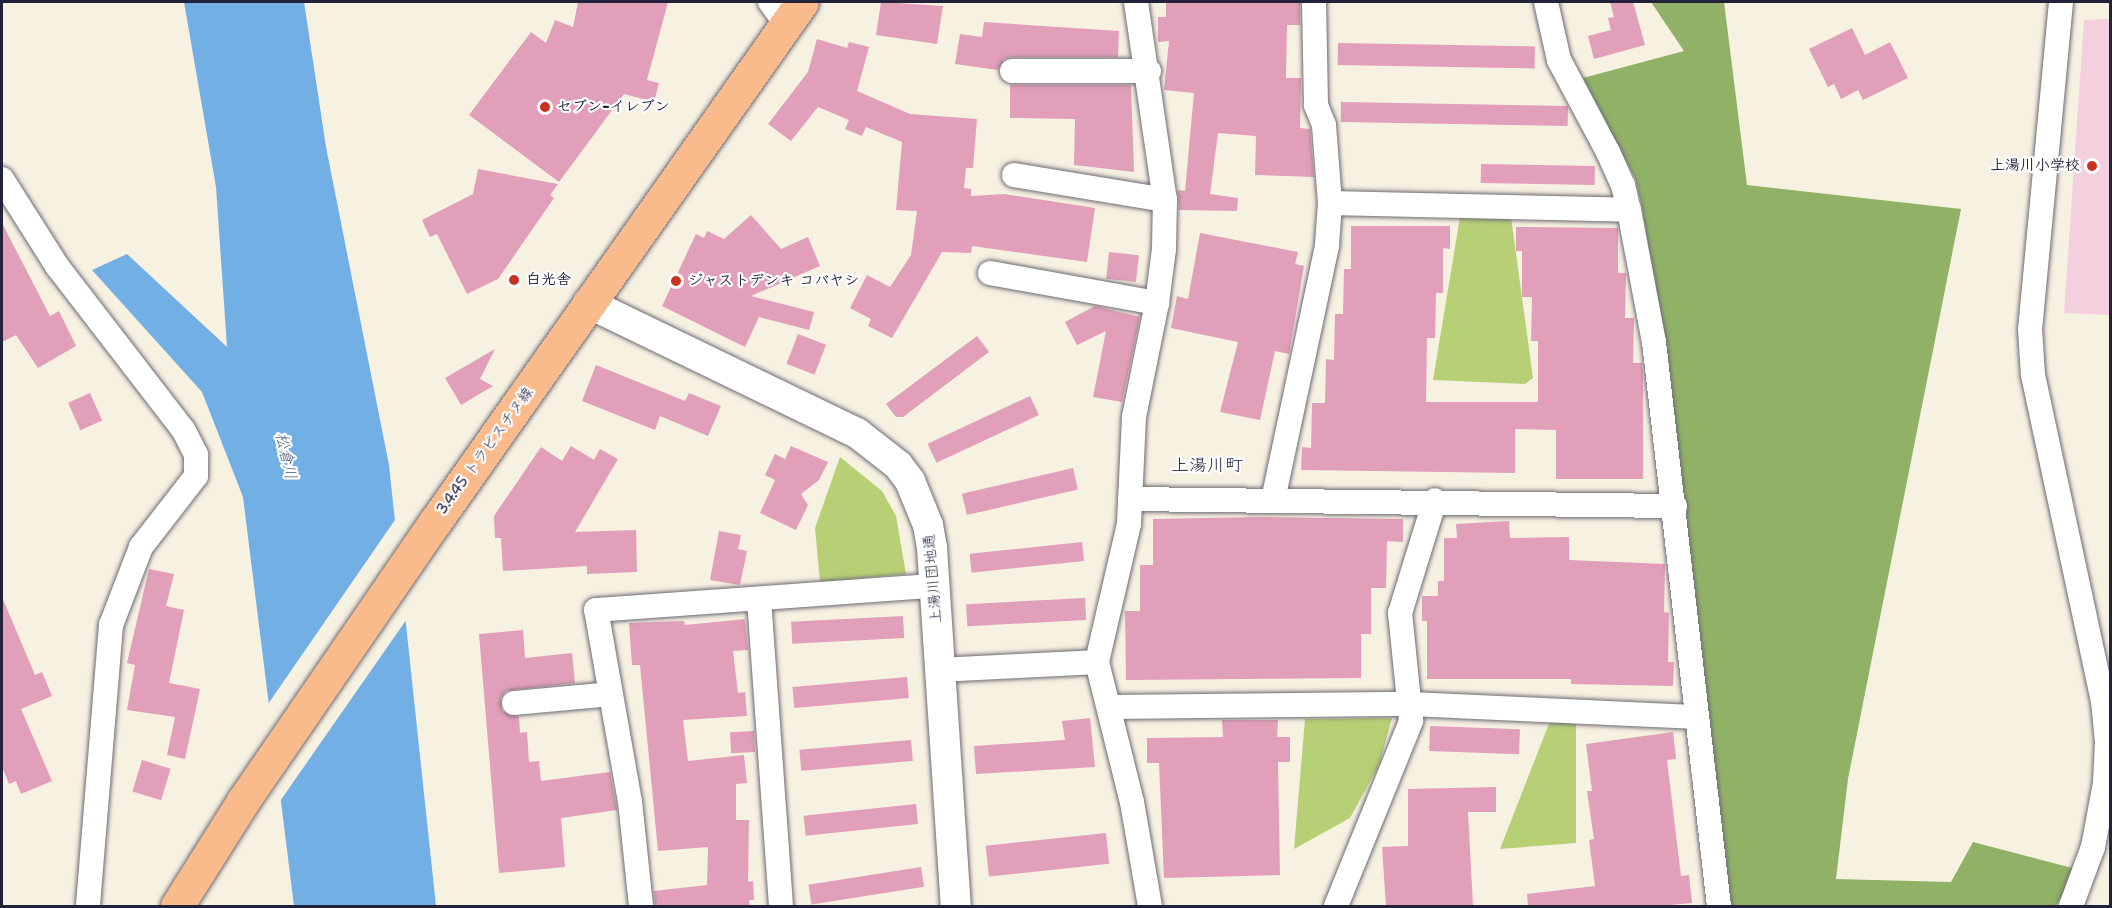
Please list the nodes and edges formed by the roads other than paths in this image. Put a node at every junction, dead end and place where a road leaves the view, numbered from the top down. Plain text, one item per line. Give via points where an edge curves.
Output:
1 (1136, 2) edge
2 (1314, 2) edge
3 (1546, 2) edge
4 (2061, 2) edge
5 (786, 9) edge
6 (1012, 71) dead end
7 (1149, 71) junction
8 (1014, 175) dead end
9 (2, 179) edge
10 (1165, 200) junction
11 (1330, 203) junction
12 (1629, 210) junction
13 (990, 273) dead end
14 (588, 303) junction
15 (1157, 303) junction
16 (1130, 498) junction
17 (1273, 500) junction
18 (1435, 500) junction
19 (1675, 506) junction
20 (934, 586) junction
21 (759, 599) junction
22 (1097, 662) junction
23 (940, 670) junction
24 (611, 694) junction
25 (514, 703) dead end
26 (1410, 704) junction
27 (1110, 706) junction
28 (1694, 717) junction
29 (88, 906) edge
30 (177, 906) edge
31 (641, 906) edge
32 (781, 906) edge
33 (956, 906) edge
34 (1150, 906) edge
35 (1336, 906) edge
36 (1719, 906) edge
37 (2071, 906) edge

1 - 7 street
2 - 11 street via 1316,105 1324,125
3 - 12 street via 1559,60 1623,185
4 - 37 street via 2030,329 2032,363 2103,701 2107,742 2105,783 2093,847
5 - 14 main road, 3.4.45 トラピスチヌ線
6 - 7 street
7 - 10 street
8 - 10 street
9 - 29 street via 57,266 184,431 196,455 195,476 141,547 111,625
10 - 15 street
11 - 12 street
11 - 17 street via 1327,245
12 - 19 street via 1654,342
13 - 15 street
14 - 20 street, 上湯川団地通 via 857,433 883,453 904,473 920,501 928,525
14 - 30 main road, 3.4.45 トラピスチヌ線 via 243,801
15 - 16 street via 1134,417
16 - 17 street
16 - 22 street via 1129,524
17 - 18 street
18 - 19 street
18 - 26 street via 1400,613
19 - 28 street
20 - 21 street
20 - 23 street, 上湯川団地通
21 - 24 street via 596,610
21 - 32 street
22 - 23 street
22 - 27 street
23 - 33 street, 上湯川団地通
24 - 25 street
24 - 31 street via 630,802
26 - 27 street
26 - 28 street
26 - 35 street via 1411,721
27 - 34 street
28 - 36 street

